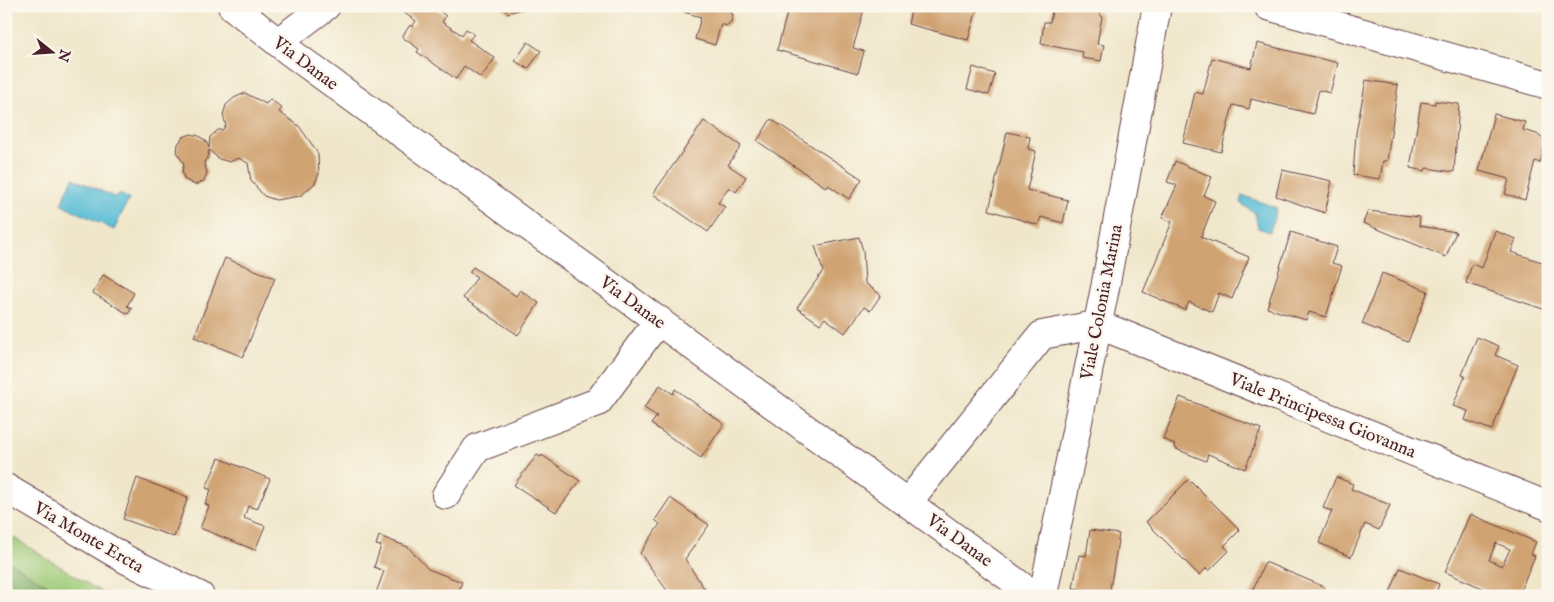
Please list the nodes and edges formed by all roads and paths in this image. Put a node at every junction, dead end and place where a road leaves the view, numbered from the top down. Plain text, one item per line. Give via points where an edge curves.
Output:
1 (232, 6) edge
2 (326, 6) edge
3 (1157, 6) edge
4 (1268, 6) edge
5 (278, 42) junction
6 (1548, 85) edge
7 (659, 320) junction
8 (1097, 326) junction
9 (6, 488) edge
10 (446, 495) dead end
11 (908, 502) junction
12 (1548, 506) edge
13 (200, 596) edge
14 (1035, 596) edge
15 (1040, 596) edge

1 - 5 street, Via Danae
2 - 5 street
3 - 8 street, Viale Colonia Marina
4 - 6 street
5 - 7 street, Via Danae
7 - 10 street via 598,402 477,448
7 - 11 street, Via Danae
8 - 11 street via 1042,335
8 - 12 street, Viale Principessa Giovanna
8 - 15 street, Viale Colonia Marina via 1045,585
9 - 13 street, Via Monte Ercta via 127,560
11 - 14 street, Via Danae

